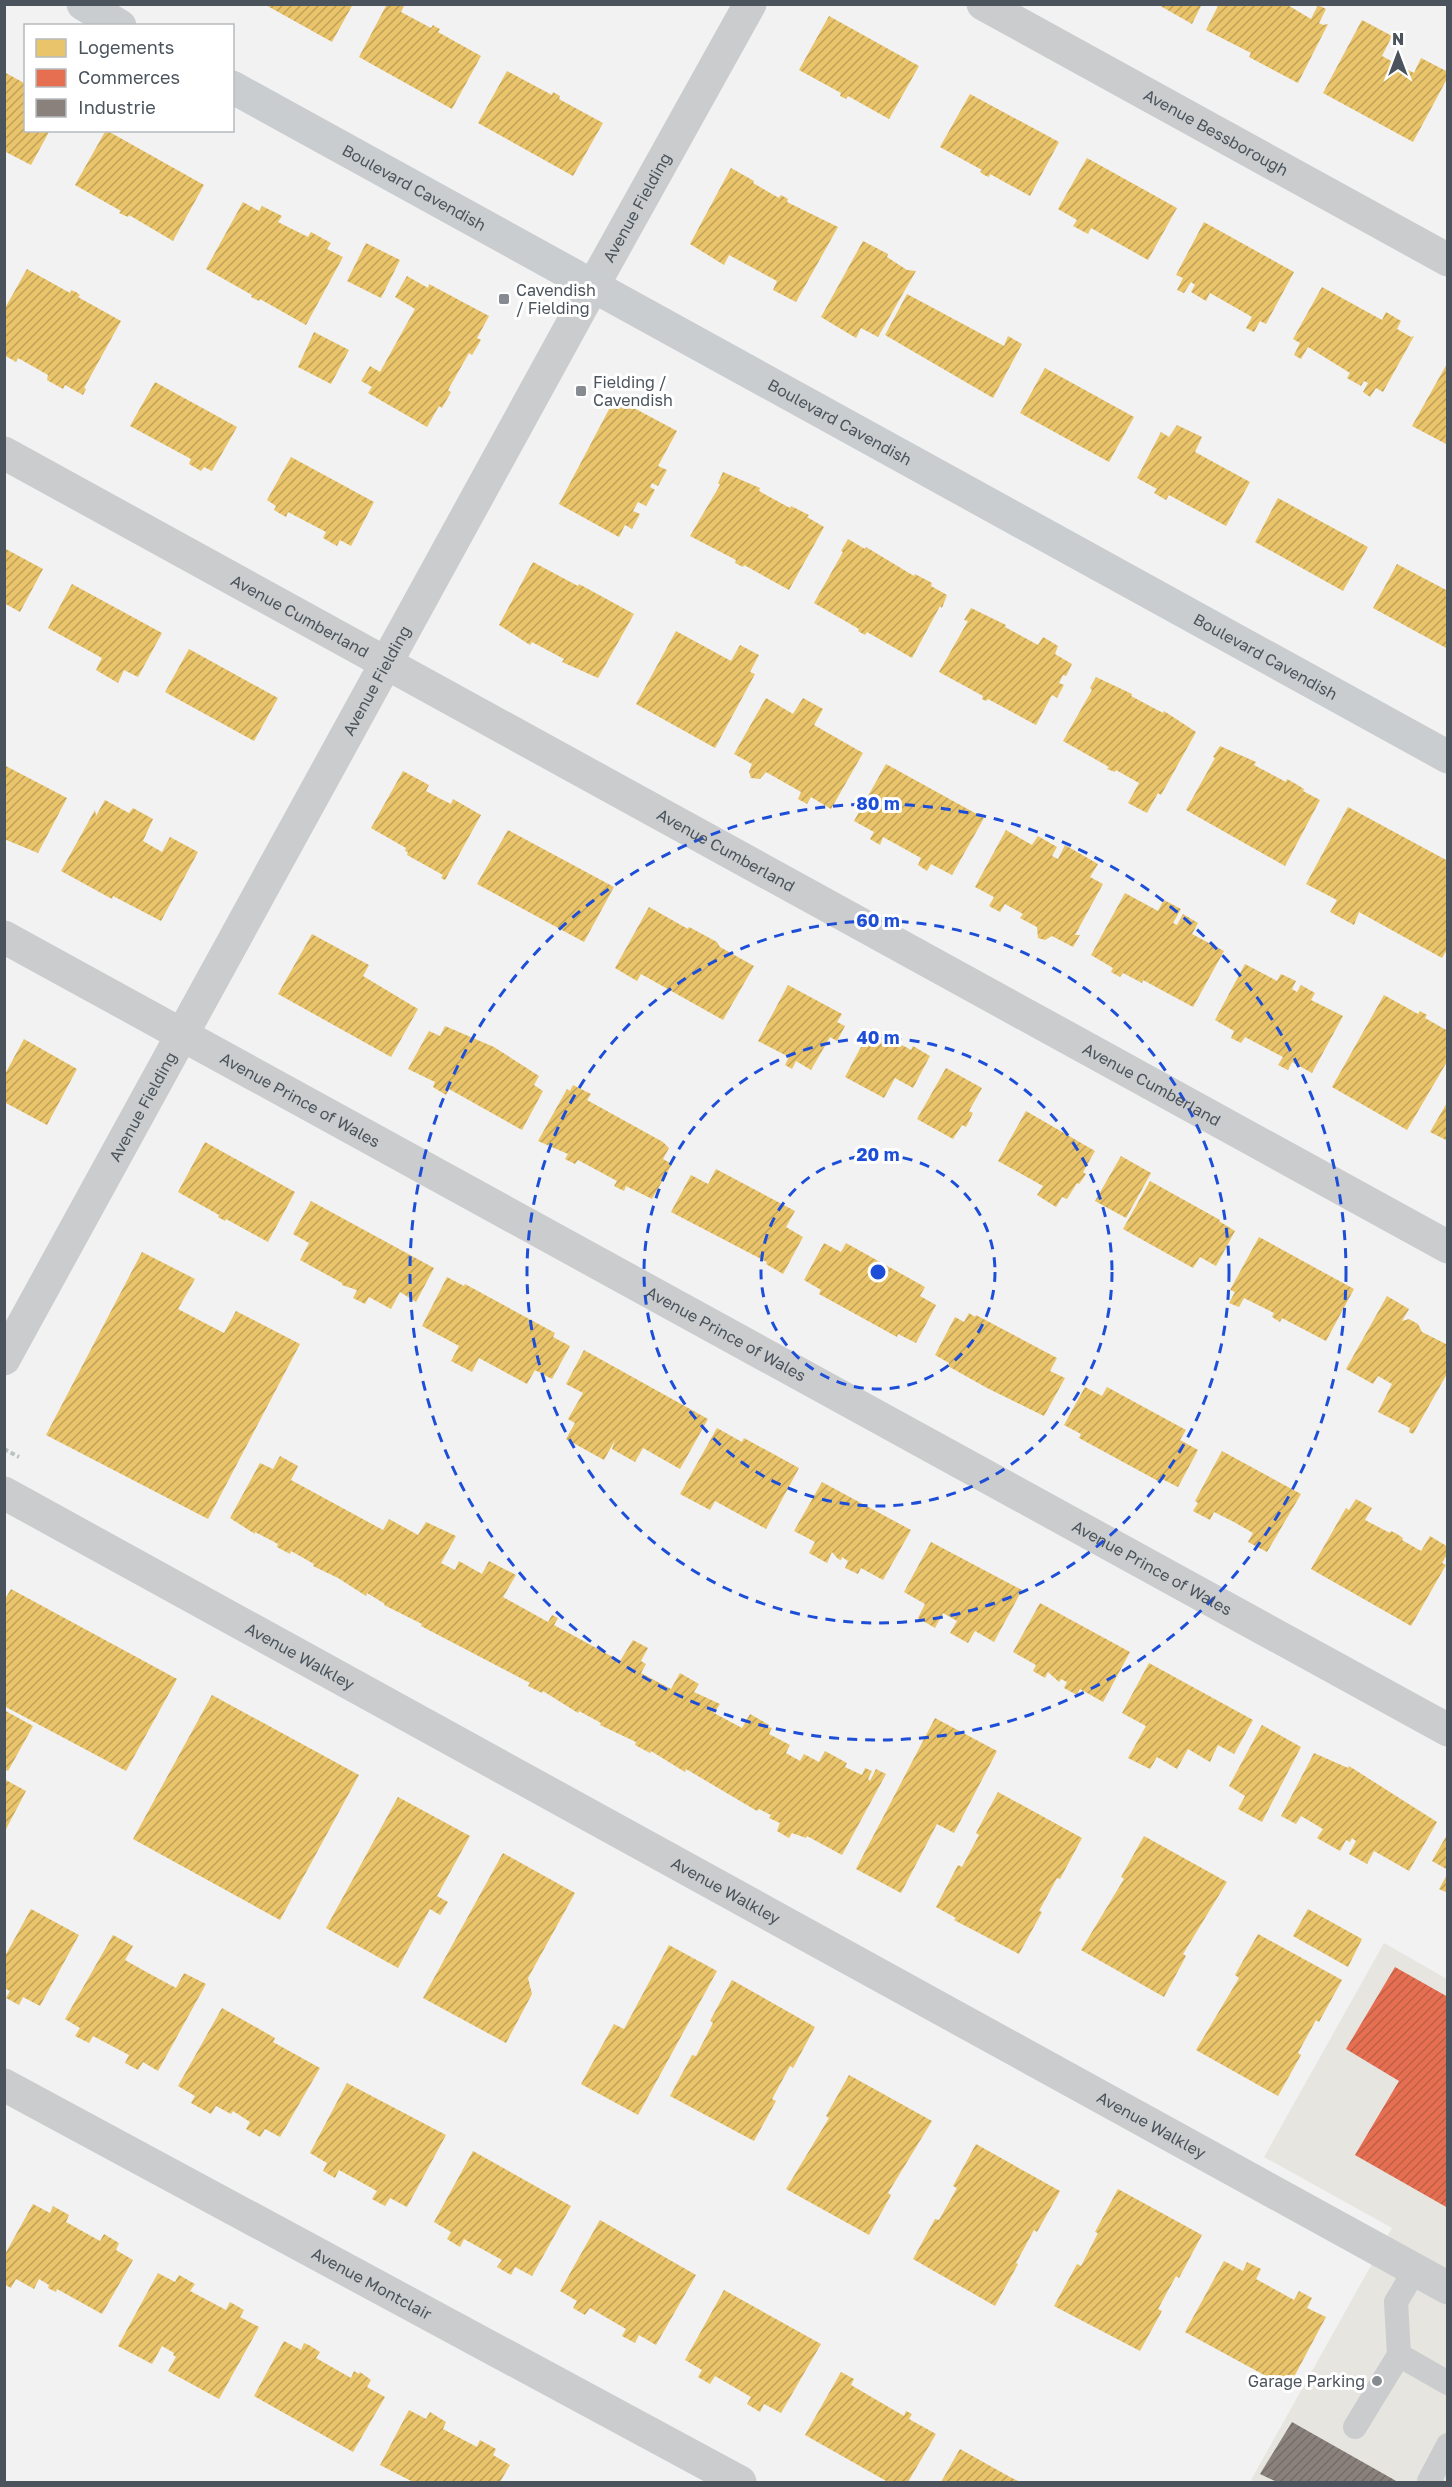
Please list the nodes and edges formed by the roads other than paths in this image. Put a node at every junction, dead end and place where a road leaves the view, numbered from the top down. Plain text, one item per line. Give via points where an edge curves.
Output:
1 (83, 4) edge
2 (750, 4) edge
3 (982, 4) edge
4 (117, 24) edge
5 (234, 88) edge
6 (1448, 260) edge
7 (593, 286) junction
8 (4, 453) edge
9 (387, 664) junction
10 (1448, 757) edge
11 (4, 937) edge
12 (182, 1036) junction
13 (1448, 1247) edge
14 (4, 1359) edge
15 (4, 1493) edge
16 (1448, 1730) edge
17 (4, 2085) edge
18 (1415, 2270) junction
19 (1448, 2288) edge
20 (1399, 2355) junction
21 (1448, 2383) edge
22 (1355, 2427) dead end
23 (1448, 2445) edge
24 (740, 2482) edge
25 (1432, 2482) edge

1 - 4 main road
2 - 7 street, Avenue Fielding
3 - 6 street, Avenue Bessborough
5 - 7 main road, Boulevard Cavendish
7 - 9 street, Avenue Fielding
7 - 10 main road, Boulevard Cavendish
8 - 9 street, Avenue Cumberland
9 - 12 street, Avenue Fielding
9 - 13 street, Avenue Cumberland
11 - 12 street, Avenue Prince of Wales
12 - 14 street, Avenue Fielding
12 - 16 street, Avenue Prince of Wales
15 - 18 street, Avenue Walkley
17 - 24 street, Avenue Montclair
18 - 19 street, Avenue Walkley
18 - 20 lane via 1396,2302
20 - 21 lane
20 - 22 lane
23 - 25 lane via 1429,2481

